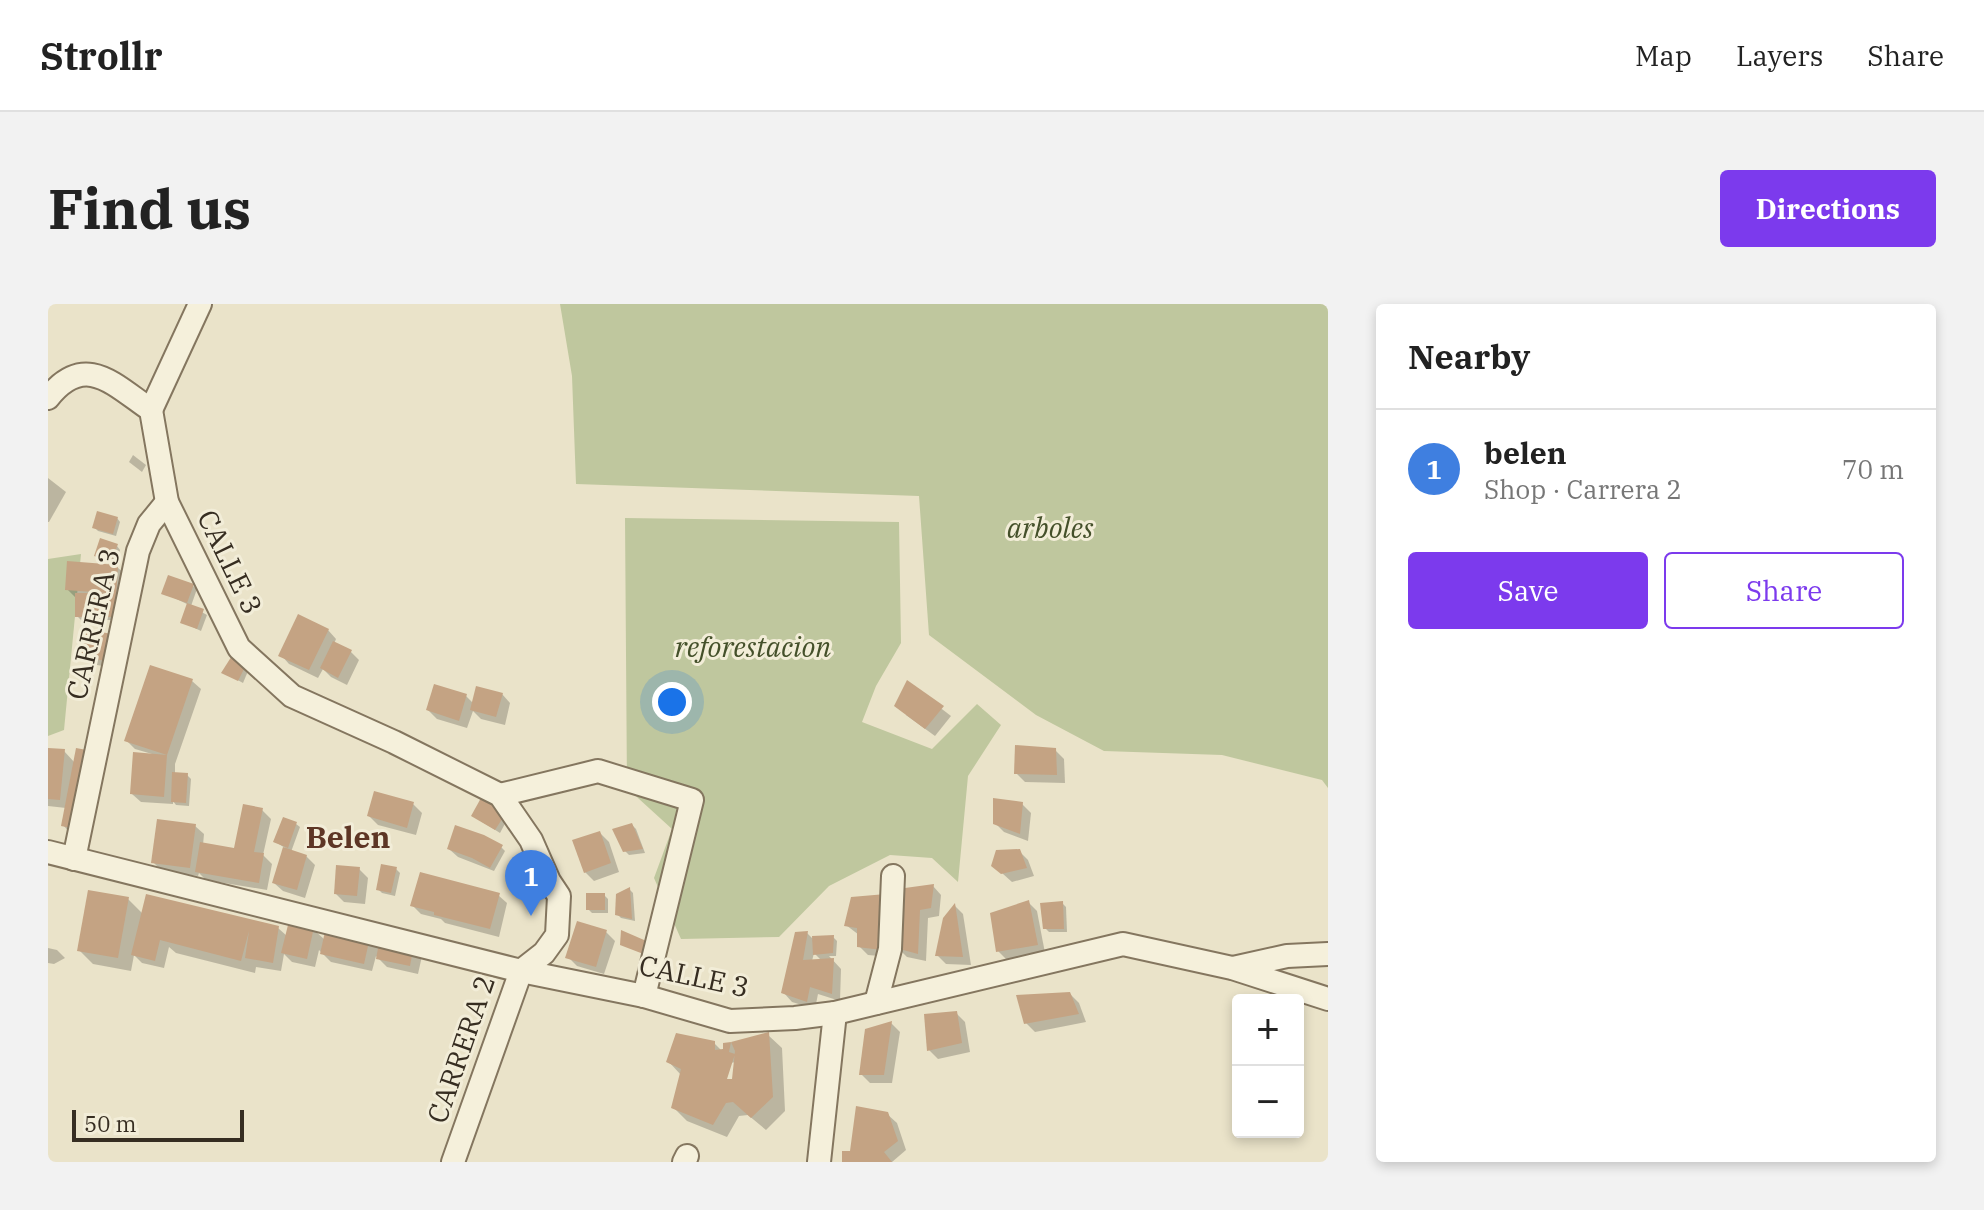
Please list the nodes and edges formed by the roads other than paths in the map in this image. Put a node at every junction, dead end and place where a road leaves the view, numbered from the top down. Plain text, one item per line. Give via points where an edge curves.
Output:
1 (200, 304) edge
2 (48, 398) edge
3 (151, 410) junction
4 (167, 502) junction
5 (500, 795) junction
6 (48, 852) edge
7 (74, 859) junction
8 (893, 876) dead end
9 (1328, 954) edge
10 (1232, 968) junction
11 (521, 971) junction
12 (644, 996) junction
13 (1328, 999) edge
14 (876, 1003) junction
15 (835, 1013) junction
16 (453, 1162) edge
17 (819, 1162) edge

1 - 3 street
2 - 3 street via 68,377 82,373 98,375
3 - 4 street, CALLE 3
4 - 5 street, CALLE 3 via 239,648 292,696
4 - 7 street, CARRERA 3 via 149,524 138,551
5 - 11 street, CARRERA 2 via 531,840 559,896 557,935
5 - 12 street via 598,771 692,800
6 - 7 street, CALLE 3
7 - 11 street, CALLE 3
8 - 14 street via 890,949
9 - 10 street
10 - 13 street, CALLE 3
10 - 14 street, CALLE 3 via 1123,944
11 - 12 street, CALLE 3
11 - 16 street, CARRERA 2
12 - 15 street, CALLE 3 via 730,1021
14 - 15 street, CALLE 3
15 - 17 street

